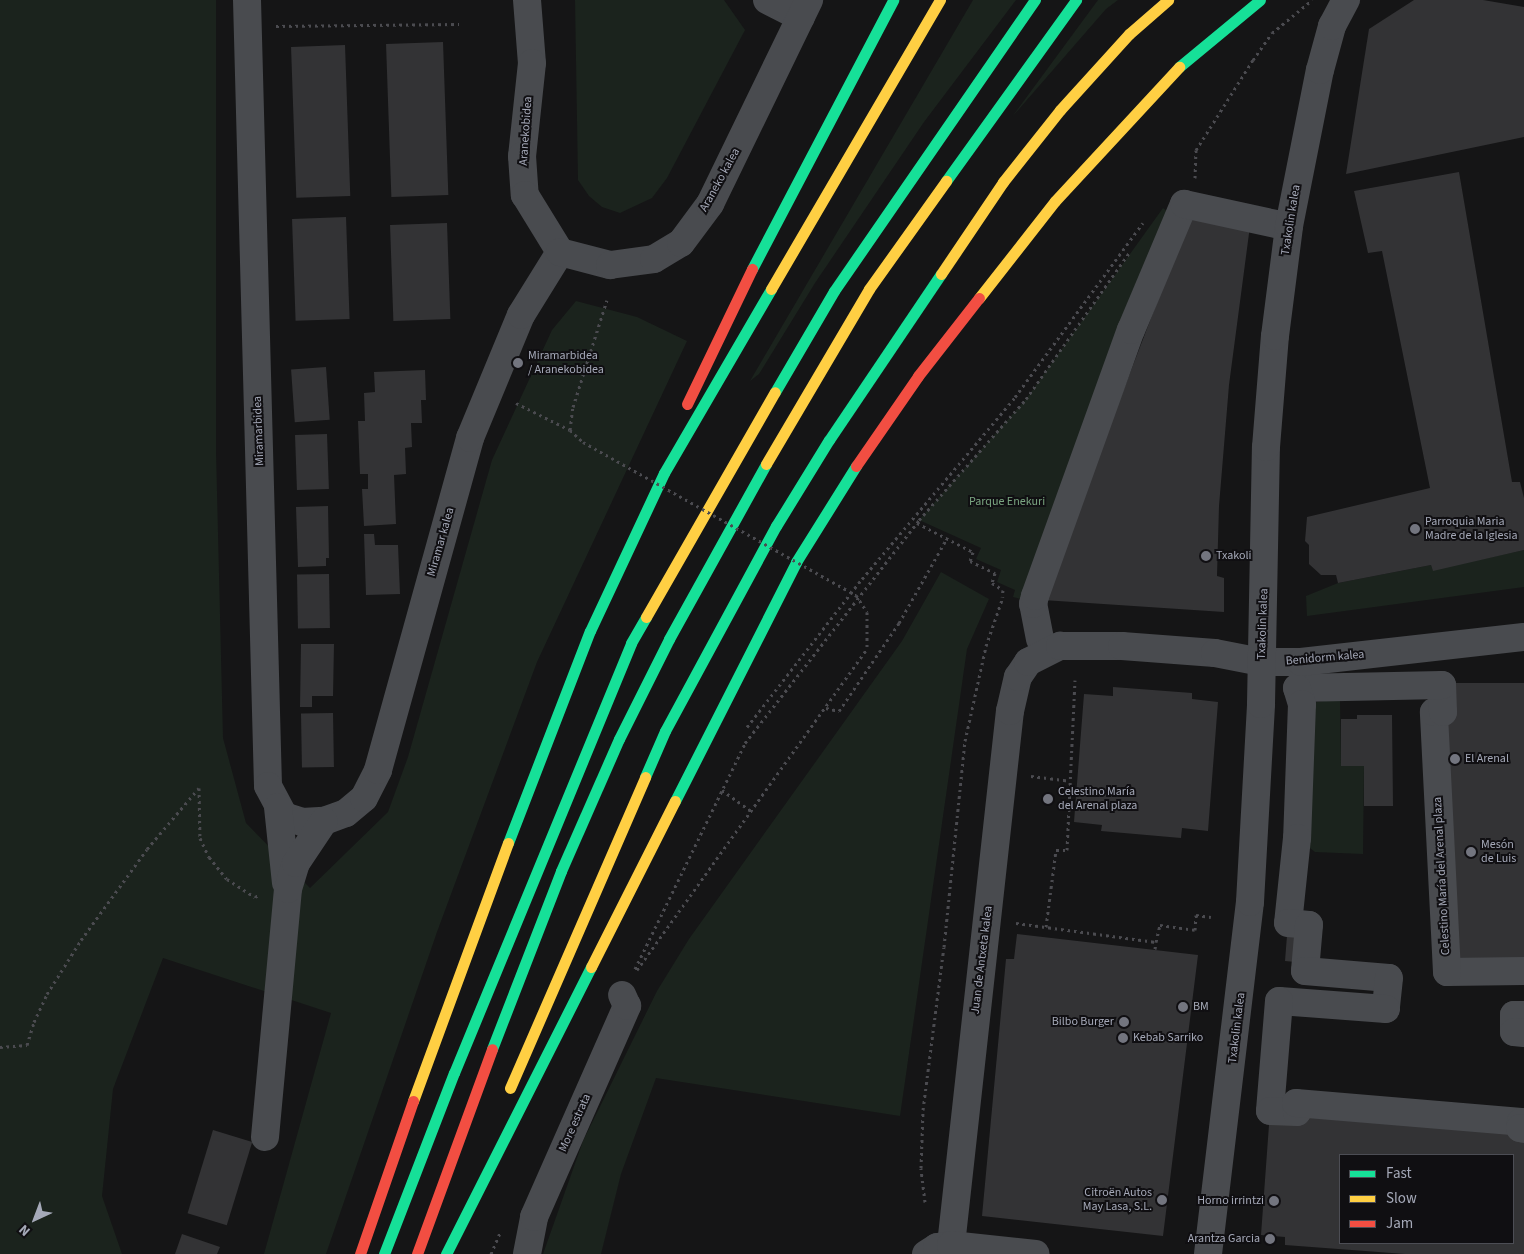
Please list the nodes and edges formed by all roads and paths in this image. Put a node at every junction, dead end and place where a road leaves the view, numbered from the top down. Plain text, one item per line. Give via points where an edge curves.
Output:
1 (247, 0) edge
2 (527, 0) edge
3 (766, 0) edge
4 (893, 0) edge
5 (940, 0) edge
6 (1034, 0) edge
7 (1076, 0) edge
8 (1168, 0) edge
9 (1260, 0) edge
10 (1312, 0) edge
11 (1346, 0) edge
12 (805, 8) edge
13 (459, 24) dead end
14 (281, 26) dead end
15 (1186, 179) dead end
16 (1195, 180) junction
17 (1204, 180) dead end
18 (1146, 218) dead end
19 (1276, 224) dead end
20 (1133, 248) dead end
21 (560, 252) junction
22 (607, 300) dead end
23 (509, 399) dead end
24 (570, 430) junction
25 (664, 473) junction
26 (917, 523) junction
27 (947, 538) junction
28 (1033, 604) junction
29 (1524, 637) edge
30 (1040, 639) dead end
31 (1261, 662) junction
32 (1018, 676) joint
33 (1075, 680) dead end
34 (826, 708) junction
35 (745, 729) dead end
36 (1023, 776) dead end
37 (1070, 781) junction
38 (722, 790) junction
39 (278, 807) junction
40 (752, 812) junction
41 (324, 821) junction
42 (275, 891) junction
43 (1211, 917) dead end
44 (1007, 922) dead end
45 (1046, 927) junction
46 (1156, 942) junction
47 (1155, 950) dead end
48 (1524, 971) edge
49 (622, 995) dead end
50 (1524, 1015) edge
51 (1524, 1033) edge
52 (0, 1046) edge
53 (505, 1100) dead end
54 (1524, 1129) edge
55 (265, 1137) dead end
56 (486, 1145) dead end
57 (502, 1230) dead end
58 (952, 1245) junction
59 (360, 1254) edge
60 (384, 1254) edge
61 (417, 1254) edge
62 (442, 1254) edge
63 (446, 1254) edge
64 (491, 1254) edge
65 (527, 1254) edge
66 (926, 1254) edge
67 (1036, 1254) edge
68 (1208, 1254) edge

1 - 39 street, Miramarbidea via 268,786
2 - 21 street, Aranekobidea via 532,63 522,156 525,195
3 - 12 street
4 - 25 main road via 721,329 674,433
5 - 25 main road
6 - 60 main road via 834,291 631,642 450,1082
7 - 61 main road via 912,224 869,289 808,390 669,638 619,739 561,871 473,1097
8 - 53 main road via 1129,34 1060,110 1003,182 829,440 776,526 665,731
9 - 63 main road via 1170,75 1055,201 918,376 839,491 796,562
10 - 16 path via 1272,33 1253,60 1196,150
11 - 31 street, Txakolin kalea via 1332,26 1320,70 1289,226 1266,447
12 - 21 street, Araneko kalea via 710,204 681,243 654,259 610,265
13 - 14 path
15 - 16 path
16 - 17 path
18 - 35 path via 1015,397 862,579
19 - 28 street via 1184,204 1131,330
20 - 26 path via 1026,399
21 - 41 street, Miramar kalea via 521,315 470,438 378,770 364,798 346,814
22 - 24 path via 573,407
23 - 24 path
24 - 34 path, bridge via 583,442 856,595 867,612 867,649
25 - 59 main road via 590,631 467,945
26 - 27 path
26 - 38 path via 745,742
27 - 28 path via 973,552 970,561 995,572 992,583 1003,590 1002,600
27 - 34 path via 898,623 839,711
28 - 30 street
29 - 31 street, Benidorm kalea via 1301,662
31 - 32 street, Benidorm kalea via 1215,653 1060,646 1028,662
31 - 68 street, Txakolin kalea via 1248,922
32 - 58 street, Juan de Antxeta kalea via 1010,711
33 - 37 path
34 - 40 path
36 - 37 path
37 - 45 path via 1067,850 1056,850
38 - 40 path
38 - 40 path via 632,976
39 - 41 street via 284,816 302,822
39 - 42 street
41 - 42 street
42 - 52 path via 255,897 227,879 209,857 200,838 198,788 147,849 82,940 47,994 27,1045
42 - 55 street
43 - 46 path via 1196,915 1195,930 1160,925
44 - 45 path
45 - 46 path
46 - 47 path
48 - 54 street, Celestino María del Arenal plaza via 1447,972 1434,712 1443,712 1442,686 1297,688 1302,704 1298,838 1288,923 1309,925 1305,971 1389,978 1386,1009 1279,1001 1270,1111 1297,1112 1296,1103 1521,1122 1520,1128
49 - 65 street, More estrata via 627,1006 534,1217
50 - 51 street via 1514,1015 1514,1032
56 - 62 main road
57 - 64 path
58 - 66 street via 937,1247
58 - 67 street

